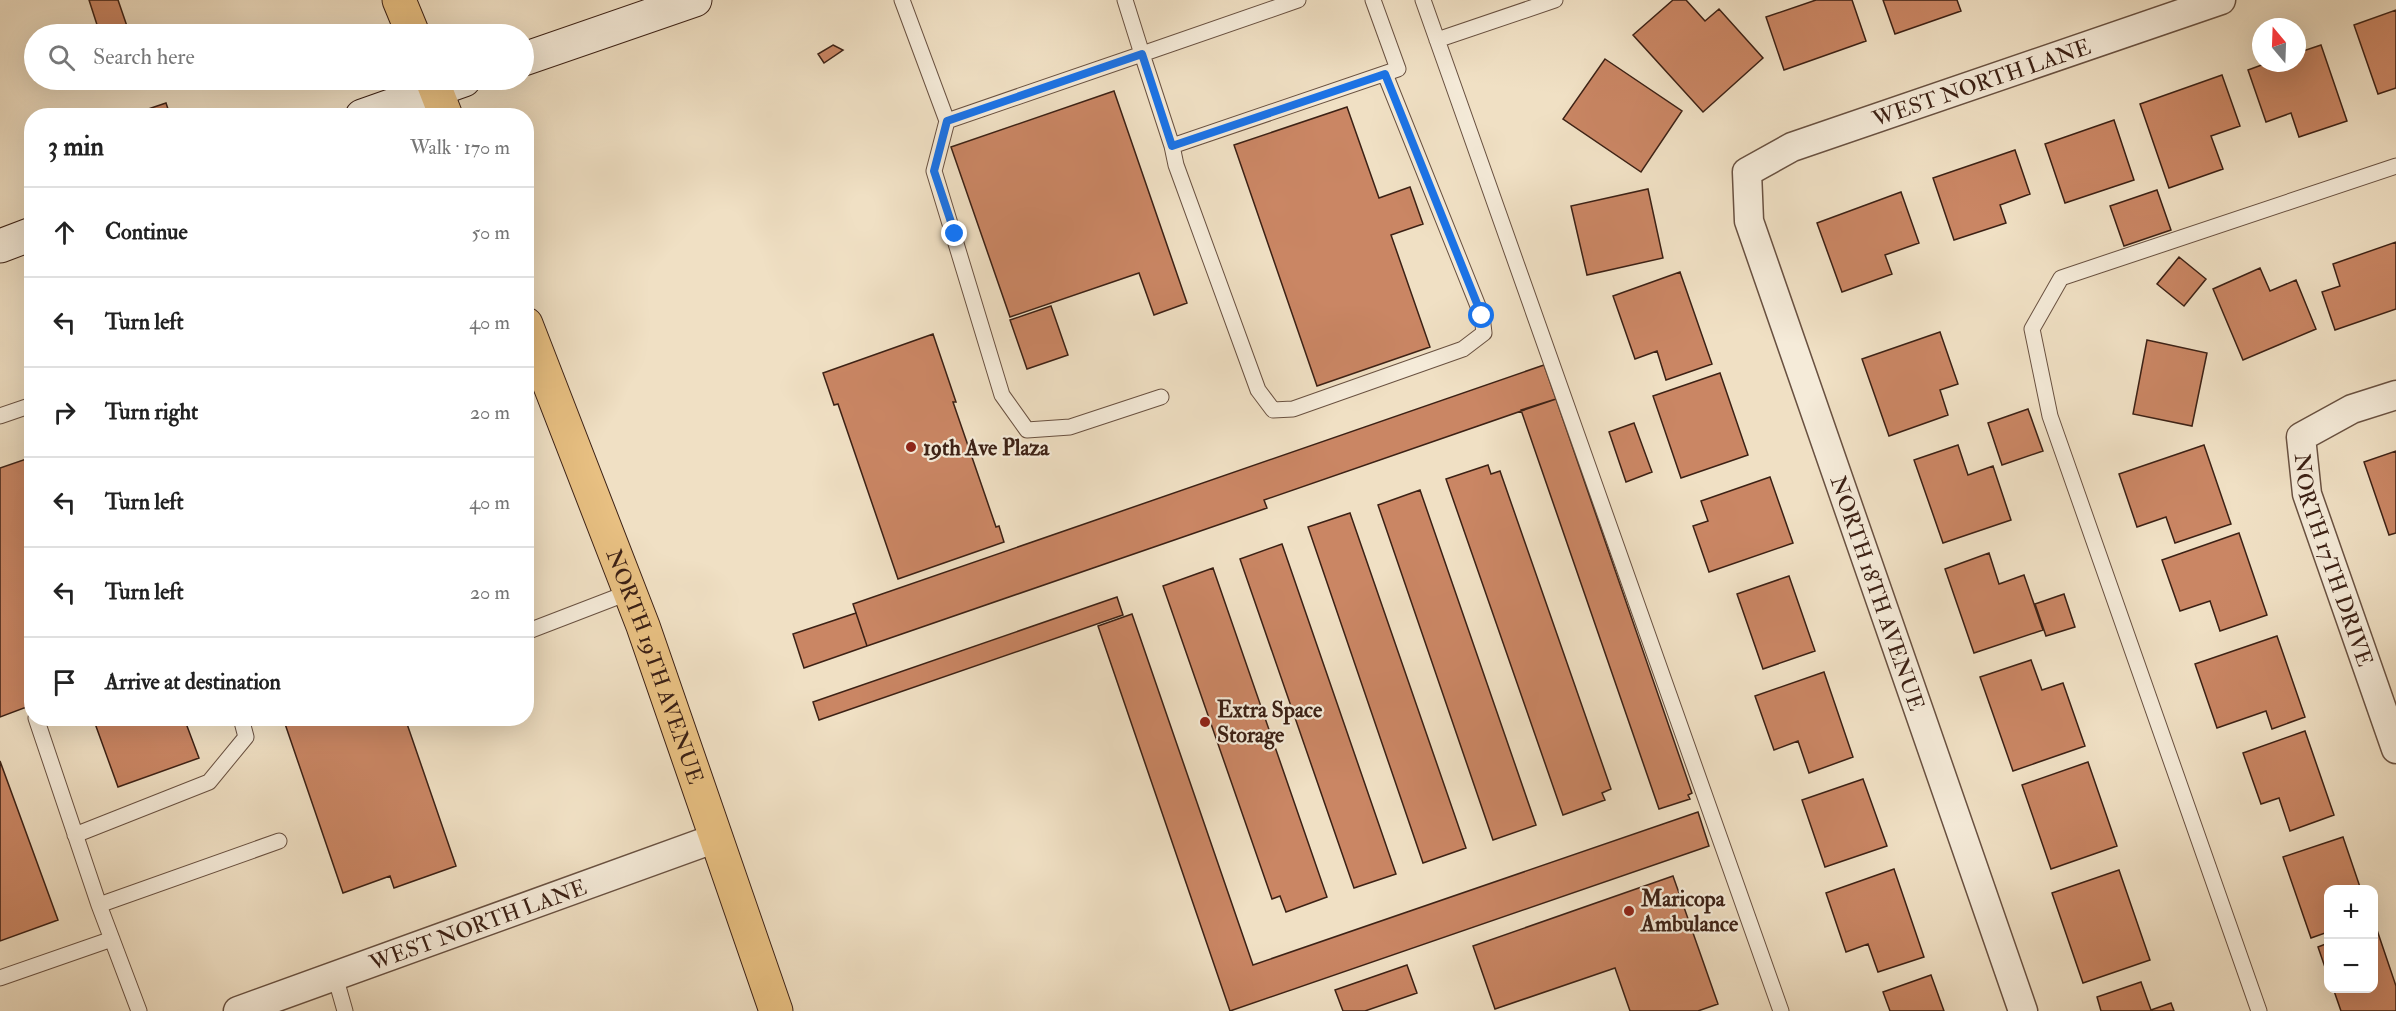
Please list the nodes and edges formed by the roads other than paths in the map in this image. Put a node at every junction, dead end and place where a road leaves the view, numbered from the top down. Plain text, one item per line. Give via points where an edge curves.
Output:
1 (399, 0) edge
2 (695, 0) edge
3 (902, 0) edge
4 (1125, 0) edge
5 (1298, 0) edge
6 (1372, 0) edge
7 (1423, 0) edge
8 (1555, 0) edge
9 (2221, 0) edge
10 (409, 24) edge
11 (1437, 40) junction
12 (1142, 54) junction
13 (534, 56) edge
14 (1385, 74) junction
15 (445, 91) edge
16 (389, 108) edge
17 (947, 121) junction
18 (1172, 146) junction
19 (2396, 166) edge
20 (1747, 172) joint
21 (24, 237) edge
22 (0, 246) edge
23 (534, 345) edge
24 (2396, 394) edge
25 (1161, 397) dead end
26 (24, 408) edge
27 (0, 416) edge
28 (630, 592) junction
29 (534, 629) edge
30 (39, 726) edge
31 (243, 726) edge
32 (2396, 749) edge
33 (75, 835) junction
34 (716, 838) junction
35 (279, 841) dead end
36 (99, 905) junction
37 (112, 939) junction
38 (334, 976) junction
39 (0, 978) edge
40 (138, 1011) edge
41 (238, 1011) edge
42 (345, 1011) edge
43 (776, 1011) edge
44 (1781, 1011) edge
45 (2023, 1011) edge
46 (2259, 1011) edge

1 - 10 main road
2 - 13 main road
3 - 17 lane
4 - 12 lane
5 - 12 lane
6 - 14 lane via 1398,69
7 - 11 lane
8 - 11 lane
9 - 20 street, WEST NORTH LANE via 1792,147
11 - 44 lane
12 - 17 lane
12 - 18 lane
14 - 18 lane
14 - 18 lane via 1482,316 1484,333 1463,349 1293,409 1273,410 1258,390
15 - 16 main road
17 - 25 lane via 934,171 1002,395 1027,430 1070,427
19 - 46 lane via 2061,278 2032,329 2050,416
20 - 45 street, NORTH 18TH AVENUE via 1749,221
21 - 22 main road
23 - 28 main road, NORTH 19TH AVENUE
24 - 32 street, NORTH 17TH DRIVE via 2352,410 2301,437 2307,494
26 - 27 lane
28 - 29 lane
28 - 34 main road, NORTH 19TH AVENUE
30 - 33 lane
31 - 33 lane via 246,737 209,782
33 - 36 lane
34 - 38 street, WEST NORTH LANE
34 - 43 main road, NORTH 19TH AVENUE
35 - 36 lane
36 - 37 lane
37 - 39 lane
37 - 40 lane
38 - 41 street, WEST NORTH LANE
38 - 42 lane

